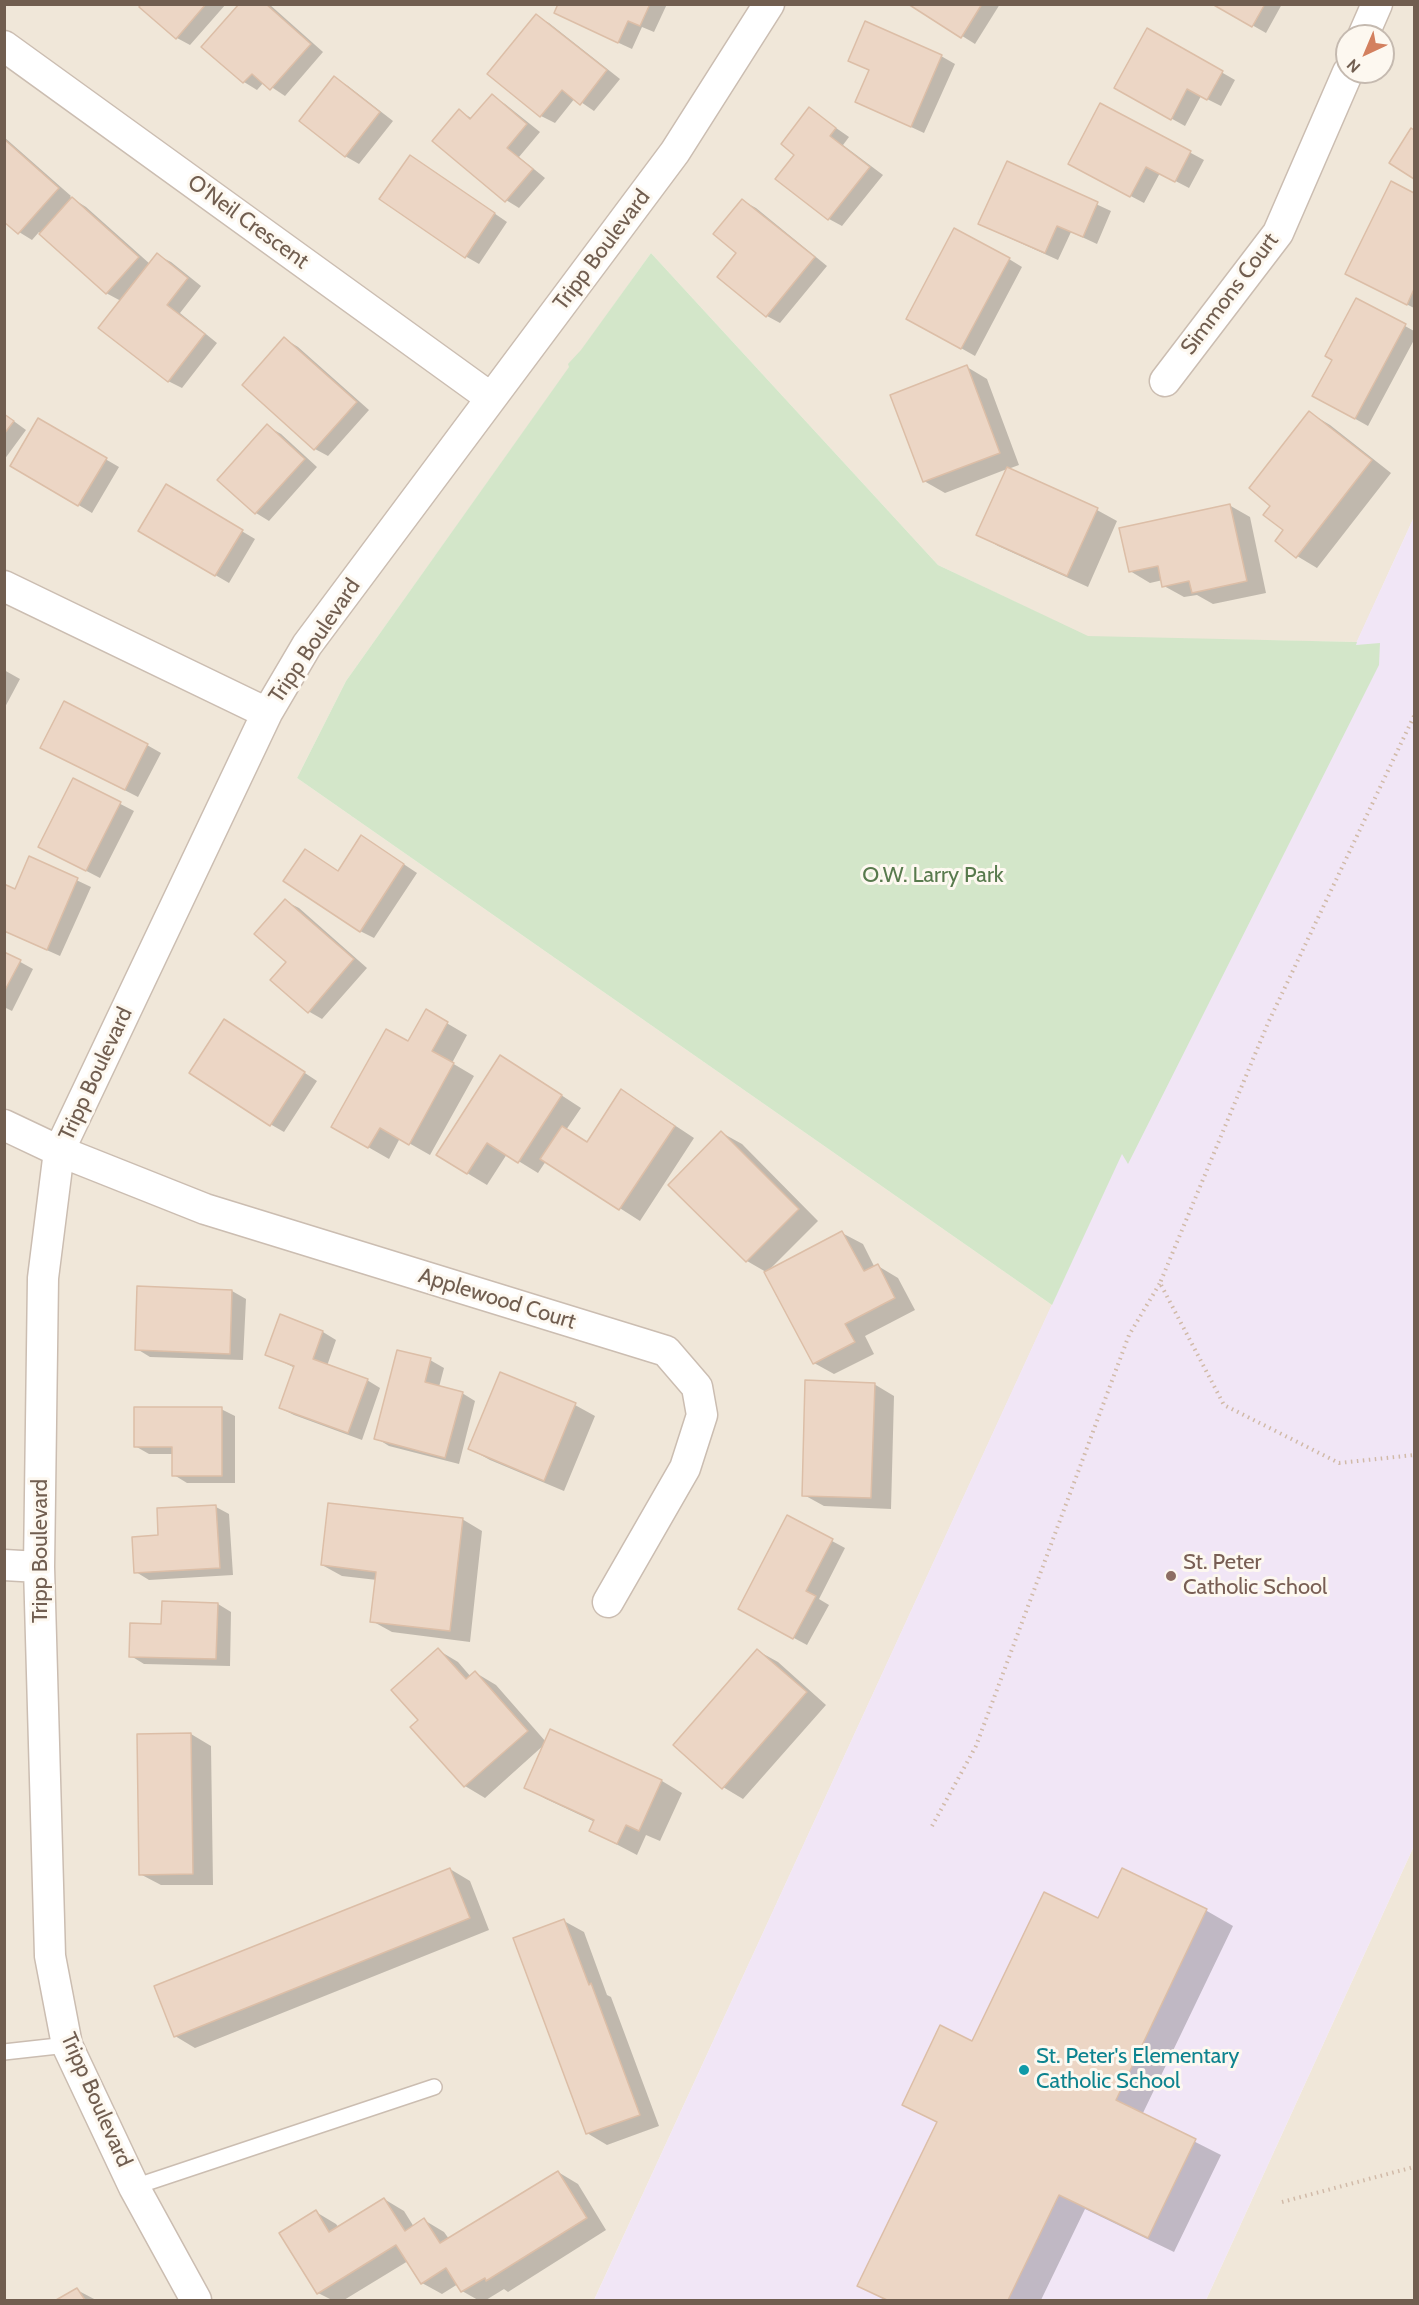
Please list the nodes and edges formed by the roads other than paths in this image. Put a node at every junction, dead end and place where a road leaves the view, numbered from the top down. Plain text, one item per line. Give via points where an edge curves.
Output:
1 (769, 4) edge
2 (1377, 4) edge
3 (1368, 24) edge
4 (4, 46) edge
5 (1343, 84) edge
6 (1165, 381) dead end
7 (491, 398) junction
8 (4, 586) edge
9 (267, 713) junction
10 (4, 1125) edge
11 (59, 1151) junction
12 (4, 1565) edge
13 (39, 1567) junction
14 (608, 1602) dead end
15 (67, 2045) junction
16 (4, 2052) edge
17 (435, 2087) dead end
18 (134, 2187) junction
19 (196, 2301) edge

1 - 7 street, Tripp Boulevard via 675,152
2 - 3 street
4 - 7 street, O'Neil Crescent
5 - 6 street, Simmons Court via 1278,233
7 - 9 street, Tripp Boulevard via 306,645
8 - 9 street
9 - 11 street, Tripp Boulevard
10 - 11 street, Applewood Court
11 - 13 street, Tripp Boulevard via 43,1278
11 - 14 street, Applewood Court via 205,1209 666,1351 697,1387 702,1415 685,1468
12 - 13 street
13 - 15 street, Tripp Boulevard via 50,1956
15 - 16 lane
15 - 18 street, Tripp Boulevard
17 - 18 lane
18 - 19 street, Tripp Boulevard

